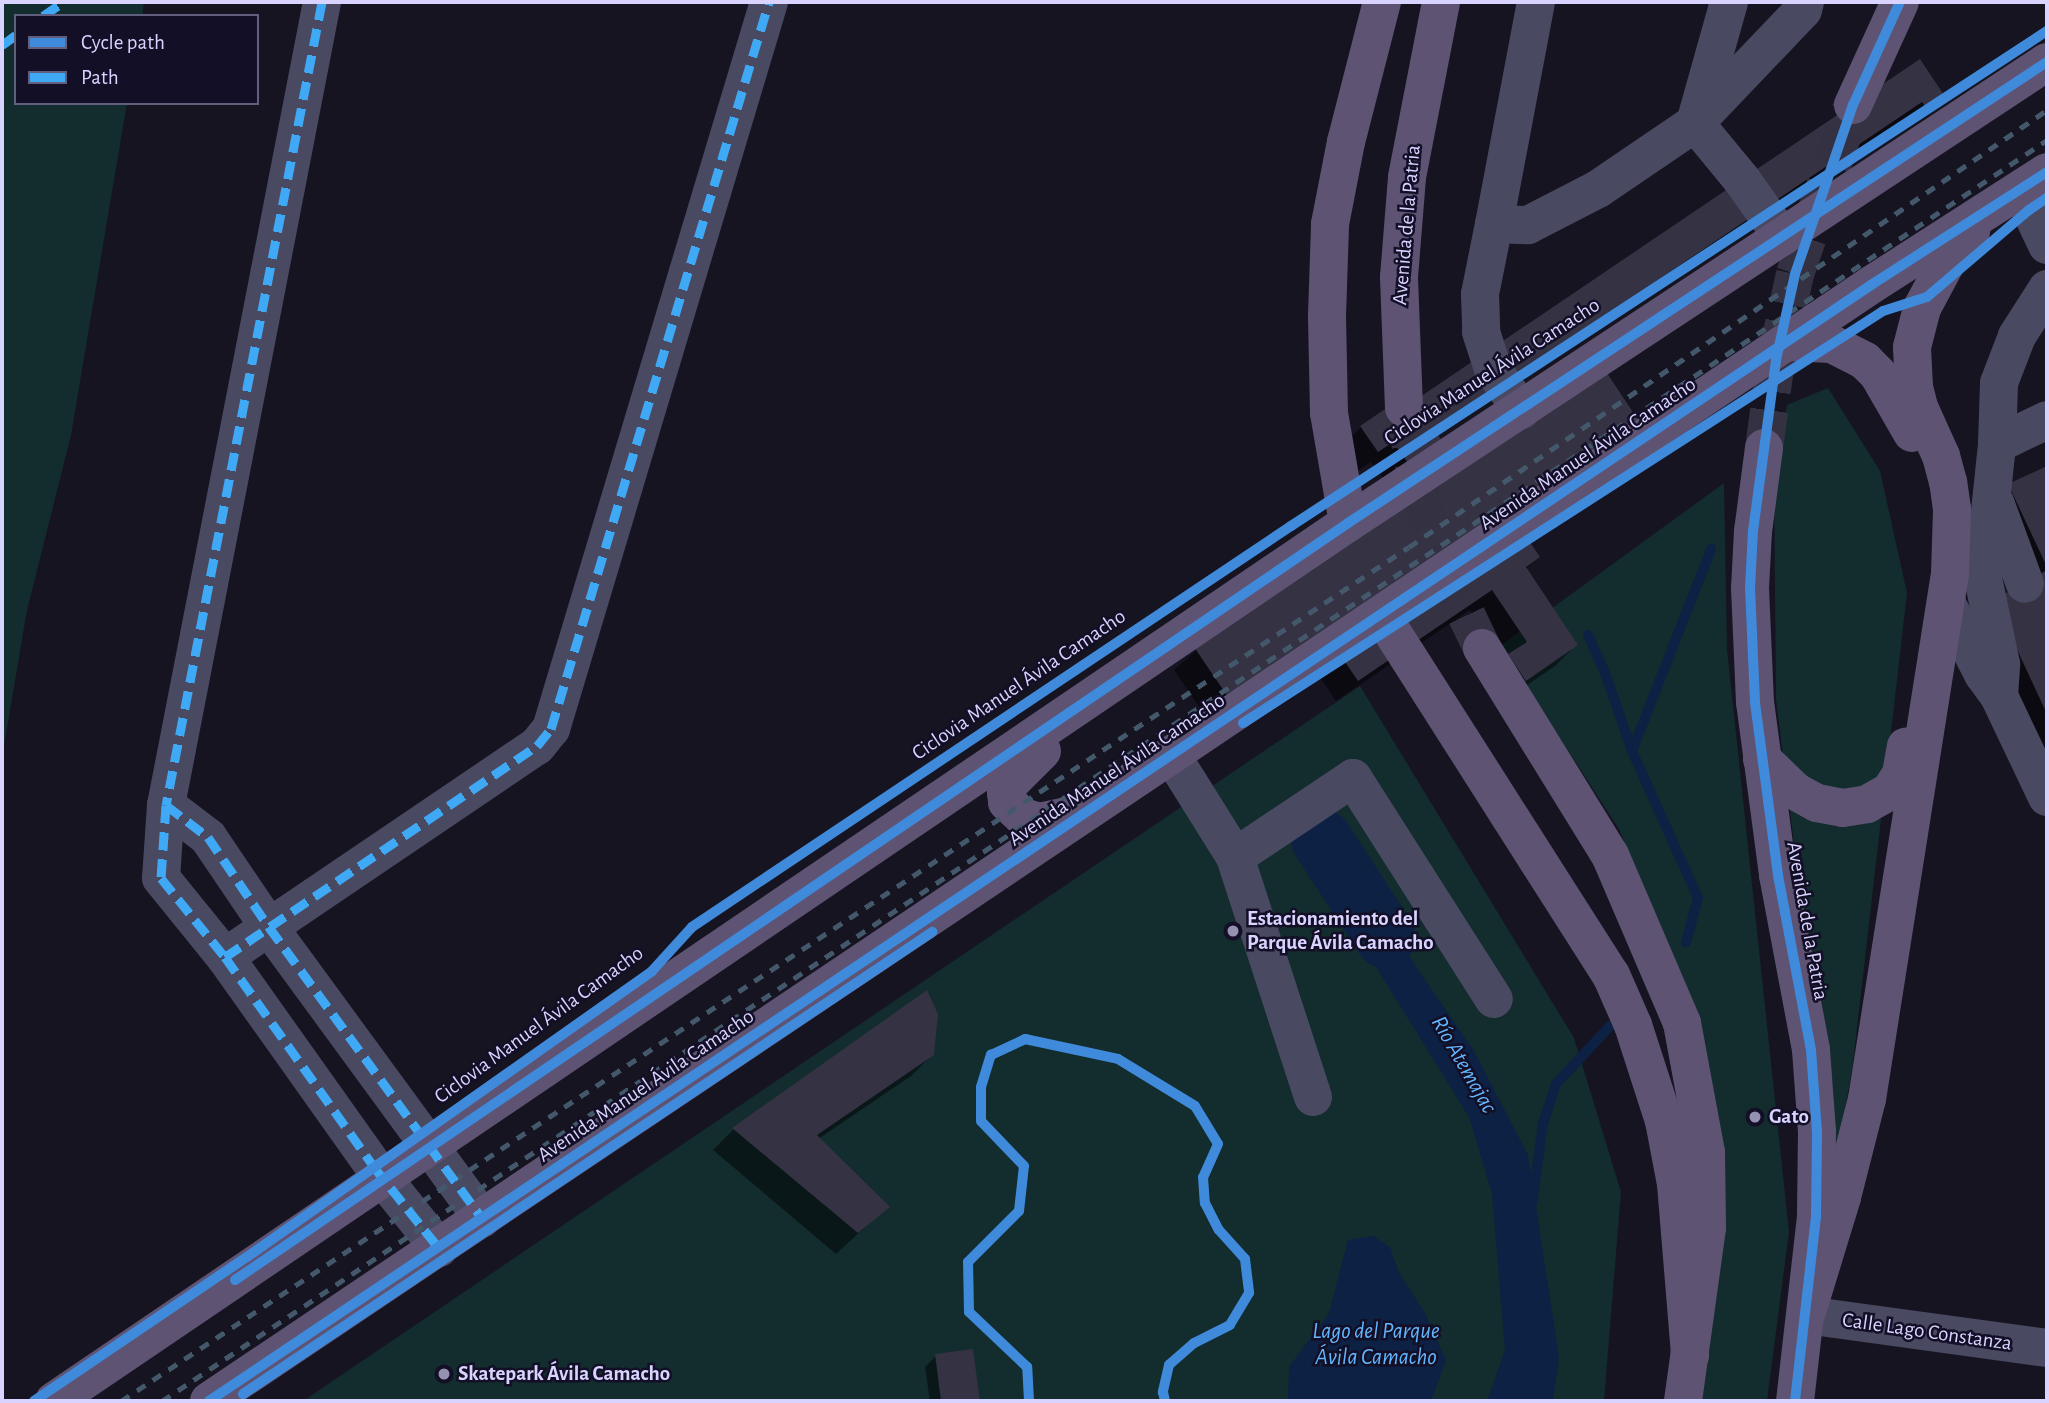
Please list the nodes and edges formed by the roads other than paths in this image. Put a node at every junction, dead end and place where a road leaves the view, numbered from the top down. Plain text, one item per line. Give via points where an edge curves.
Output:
1 (322, 2) edge
2 (769, 2) edge
3 (1382, 2) edge
4 (1441, 2) edge
5 (1458, 2) edge
6 (1536, 2) edge
7 (1729, 2) edge
8 (1805, 2) edge
9 (1882, 2) edge
10 (1900, 2) edge
11 (1873, 58) junction
12 (2047, 62) edge
13 (1426, 74) junction
14 (1853, 105) tunnel mouth
15 (1695, 123) junction
16 (2034, 181) edge
17 (1989, 212) junction
18 (1494, 224) junction
19 (1782, 237) junction
20 (2047, 245) edge
21 (2047, 289) edge
22 (1788, 342) junction
23 (1404, 408) tunnel mouth
24 (1521, 410) junction
25 (2047, 420) edge
26 (1997, 444) junction
27 (1764, 448) tunnel mouth
28 (1992, 493) junction
29 (1348, 523) junction
30 (2025, 584) dead end
31 (1946, 602) junction
32 (1382, 616) junction
33 (1482, 648) tunnel mouth
34 (1150, 659) junction
35 (1999, 696) junction
36 (1172, 756) junction
37 (1762, 759) junction
38 (2047, 797) edge
39 (166, 804) junction
40 (1097, 807) junction
41 (1235, 857) junction
42 (269, 927) junction
43 (225, 957) junction
44 (1494, 999) dead end
45 (1313, 1097) dead end
46 (432, 1147) junction
47 (383, 1180) junction
48 (482, 1218) junction
49 (439, 1248) junction
50 (1806, 1315) junction
51 (2047, 1348) edge
52 (1690, 1355) junction
53 (54, 1401) edge
54 (209, 1401) edge
55 (1683, 1401) edge
56 (1795, 1401) edge

1 - 39 street
2 - 42 street via 551,729 537,746
3 - 29 main road via 1330,224 1329,414
4 - 13 main road, Avenida de la Patria
5 - 13 street
6 - 18 street
7 - 15 street
8 - 15 street
9 - 11 street
10 - 11 main road
11 - 14 main road
12 - 19 main road
13 - 23 main road, Avenida de la Patria via 1407,177 1399,277
15 - 18 street via 1598,189 1528,225
15 - 19 street
16 - 17 main road, Avenida Manuel Ávila Camacho
16 - 20 street
17 - 22 main road, Avenida Manuel Ávila Camacho
17 - 31 main road via 1966,236 1933,285 1912,347 1914,387 1941,456 1952,509
18 - 24 street via 1480,294 1481,332 1493,369
19 - 24 main road
21 - 26 street via 2017,336 1999,383
22 - 32 main road, Avenida Manuel Ávila Camacho
22 - 37 main road via 1832,344 1850,351 1878,374 1917,444 1934,512 1938,551 1903,765 1890,791 1867,804 1829,807 1795,791
24 - 29 main road
25 - 26 street
26 - 28 street
27 - 37 main road, Avenida de la Patria via 1750,588
28 - 30 street
28 - 35 street via 1983,579 2001,664
29 - 34 main road
31 - 35 street
31 - 50 main road via 1867,1100
32 - 36 main road, Avenida Manuel Ávila Camacho
32 - 52 main road via 1611,975 1633,1025 1661,1110 1676,1184
33 - 52 main road via 1610,855 1682,1023 1706,1152 1707,1228
34 - 40 main road via 1020,771 1006,792 1012,809 1039,822
34 - 46 main road
35 - 38 street
36 - 40 main road, Avenida Manuel Ávila Camacho
36 - 41 street
37 - 50 main road, Avenida de la Patria via 1811,1050 1817,1132 1816,1217
39 - 42 street via 208,837
39 - 43 street via 161,878
40 - 48 main road, Avenida Manuel Ávila Camacho
41 - 44 street via 1353,778
41 - 45 street
42 - 43 street
42 - 46 street
43 - 47 street
46 - 47 main road
46 - 48 street
47 - 49 street
47 - 53 main road
48 - 49 main road, Avenida Manuel Ávila Camacho
49 - 54 main road, Avenida Manuel Ávila Camacho
50 - 51 street, Calle Lago Constanza
50 - 56 main road, Avenida de la Patria
52 - 55 main road

